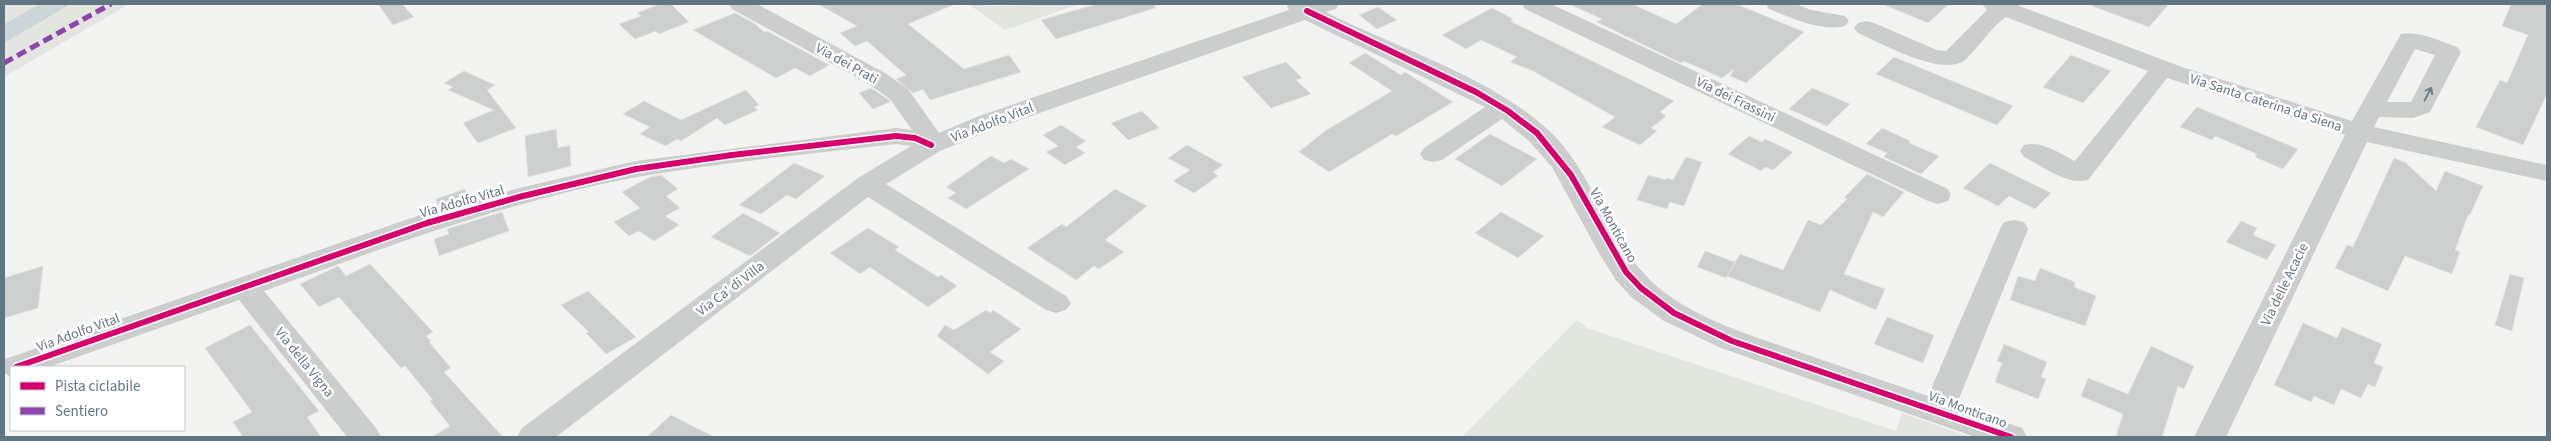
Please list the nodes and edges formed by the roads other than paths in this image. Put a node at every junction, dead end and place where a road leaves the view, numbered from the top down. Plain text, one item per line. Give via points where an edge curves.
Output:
1 (740, 4) edge
2 (1533, 4) edge
3 (1777, 4) edge
4 (2002, 5) edge
5 (1309, 6) edge
6 (1837, 21) dead end
7 (1866, 28) dead end
8 (2163, 68) junction
9 (1502, 107) junction
10 (2365, 121) junction
11 (931, 145) junction
12 (2033, 151) dead end
13 (1433, 154) dead end
14 (2547, 173) edge
15 (867, 184) junction
16 (1938, 195) dead end
17 (2014, 229) dead end
18 (244, 286) junction
19 (1056, 303) dead end
20 (19, 366) edge
21 (1938, 411) junction
22 (365, 437) edge
23 (533, 437) edge
24 (2011, 437) edge
25 (2210, 437) edge

1 - 11 street, Via dei Prati via 876,78 899,94 924,126
2 - 16 street, Via dei Frassini
3 - 6 street via 1806,16
4 - 7 street via 1956,56 1946,58 1932,56
4 - 8 street, Via Santa Caterina da Siena
5 - 9 street, Via Monticano
5 - 11 street, Via Adolfo Vital
8 - 10 street, Via Santa Caterina da Siena
8 - 12 street via 2080,174
9 - 13 street
9 - 21 street, Via Monticano via 1552,149 1582,192 1624,270 1637,285 1678,317 1713,334
10 - 14 street, Via Santa Caterina da Siena
10 - 25 street, Via delle Acacie
11 - 15 street, Via Ca' di Villa
11 - 18 street, Via Adolfo Vital via 915,138 896,136 636,169 555,187 427,223
15 - 19 street
15 - 23 street, Via Ca' di Villa
17 - 21 street
18 - 20 street, Via Adolfo Vital
18 - 22 street, Via della Vigna
21 - 24 street, Via Monticano

